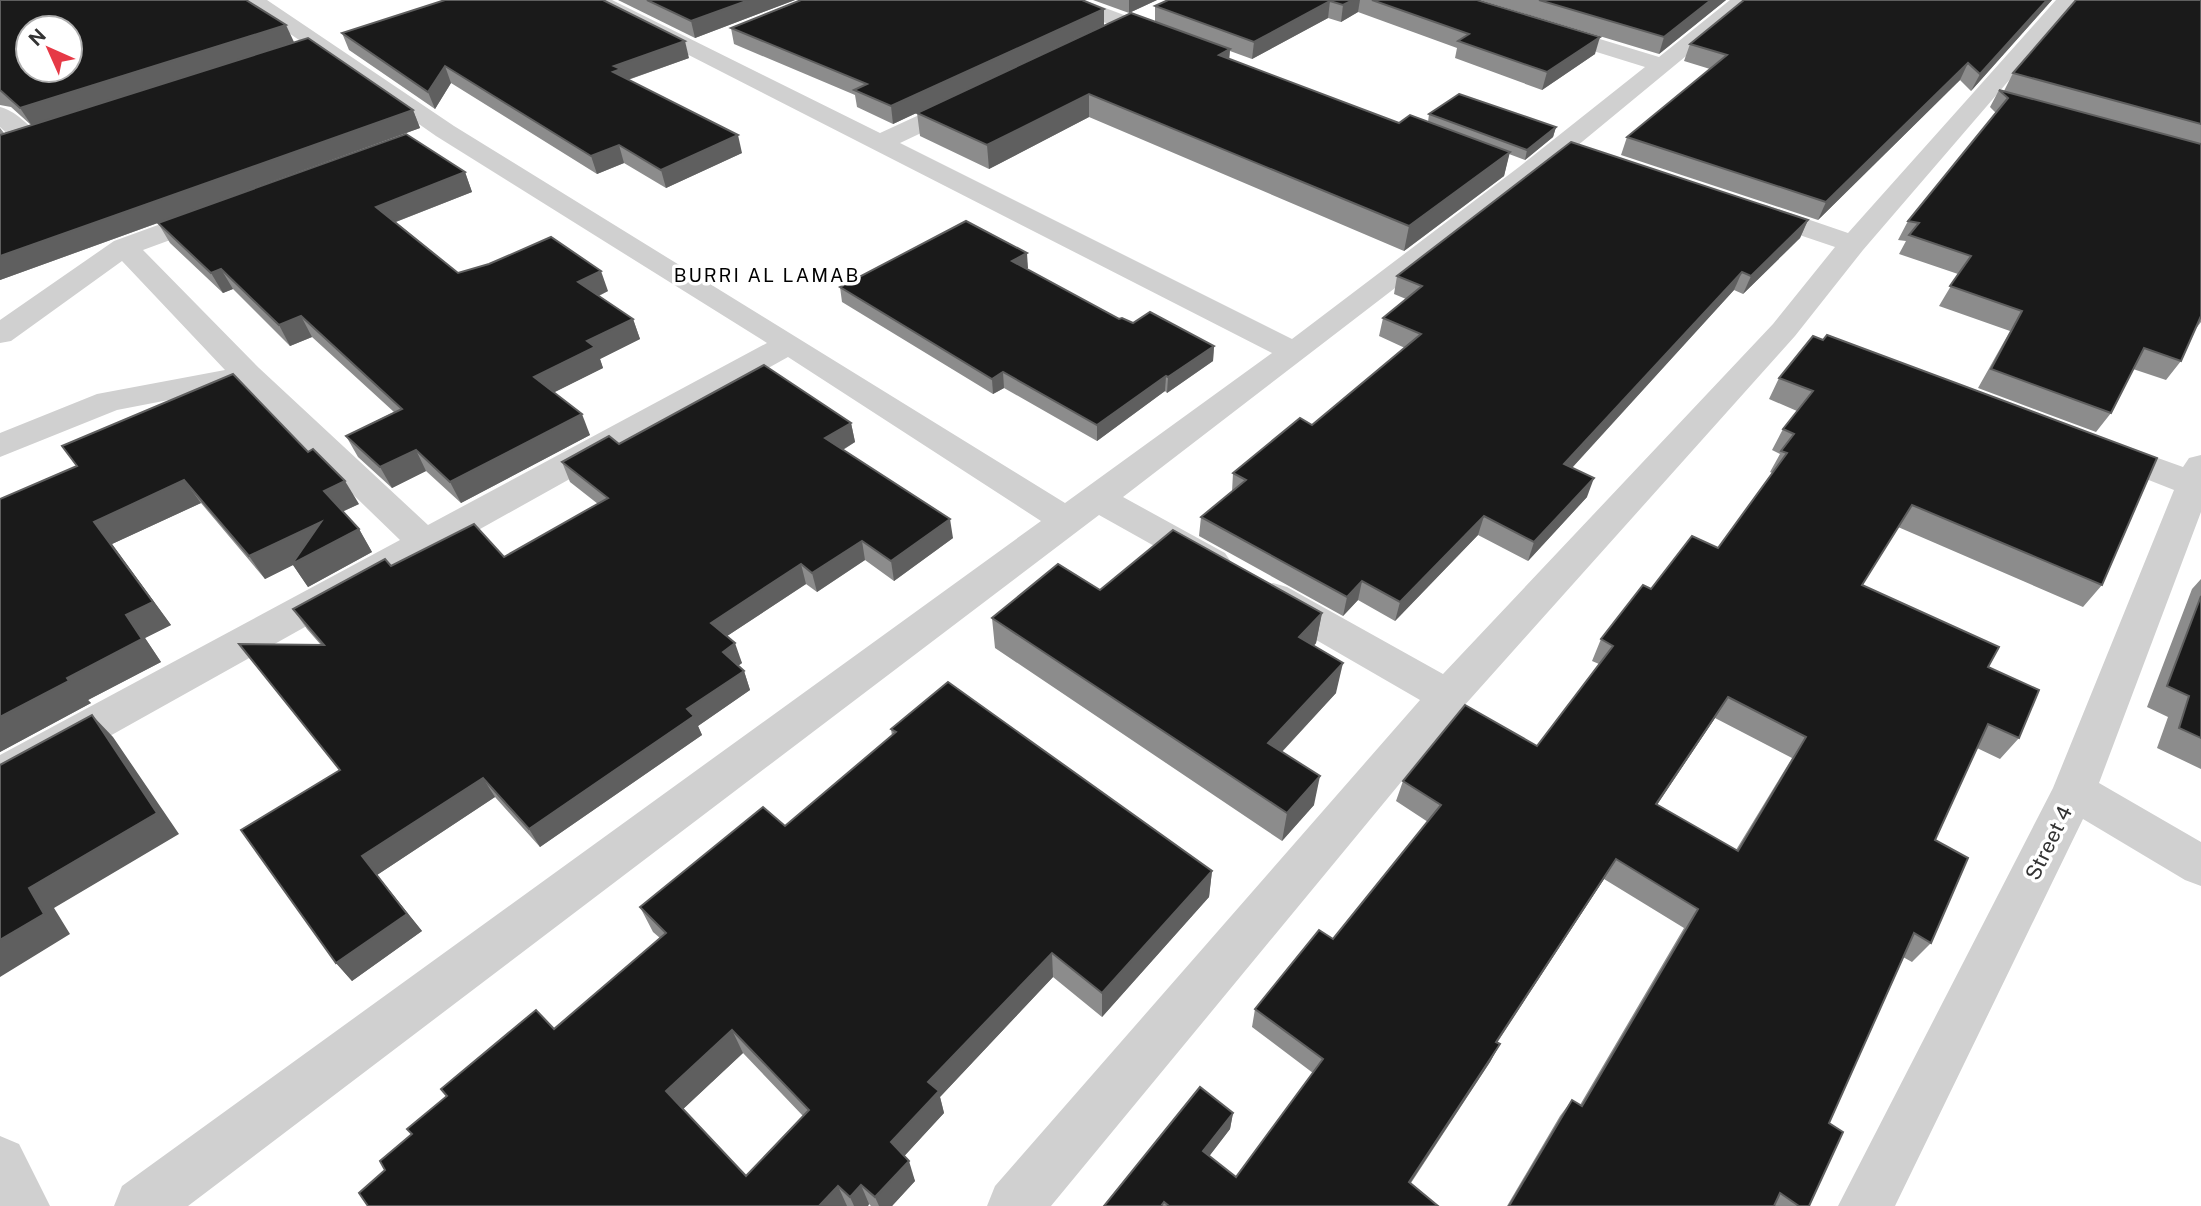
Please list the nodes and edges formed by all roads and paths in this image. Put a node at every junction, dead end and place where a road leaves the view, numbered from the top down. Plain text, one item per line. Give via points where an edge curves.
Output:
1 (253, 0) edge
2 (596, 0) edge
3 (1065, 0) edge
4 (1449, 0) edge
5 (1742, 0) edge
6 (2067, 0) edge
7 (1155, 13) dead end
8 (1131, 25) junction
9 (1105, 37) edge
10 (721, 39) dead end
11 (1181, 44) edge
12 (696, 49) junction
13 (1662, 65) junction
14 (979, 96) edge
15 (0, 114) edge
16 (54, 130) edge
17 (27, 138) junction
18 (878, 144) junction
19 (0, 147) edge
20 (1734, 204) edge
21 (239, 205) edge
22 (1853, 244) junction
23 (124, 247) junction
24 (0, 334) edge
25 (789, 344) junction
26 (1294, 352) junction
27 (248, 375) junction
28 (2078, 441) edge
29 (0, 446) edge
30 (2199, 479) edge
31 (1097, 498) junction
32 (1067, 521) junction
33 (424, 542) junction
34 (1448, 696) junction
35 (0, 776) edge
36 (2074, 791) junction
37 (2201, 866) edge
38 (0, 1163) edge
39 (22, 1206) edge
40 (142, 1206) edge
41 (1015, 1206) edge
42 (1866, 1206) edge

1 - 25 street via 320,44 432,136
2 - 12 street
3 - 8 street
4 - 13 street
5 - 13 street
6 - 22 street via 1999,100
7 - 8 street
8 - 9 street
8 - 11 street
10 - 12 street
12 - 18 street
13 - 26 street via 1574,150 1516,169
14 - 18 street
15 - 17 street
16 - 17 street
17 - 19 street
18 - 26 street
20 - 22 street
21 - 23 street
22 - 34 street via 1797,335
23 - 24 street
23 - 27 street
25 - 32 street
25 - 33 street
26 - 31 street
27 - 29 street via 109,401
27 - 33 street
28 - 30 street
30 - 36 street, Street 4
31 - 32 street
31 - 34 street
32 - 40 street
33 - 35 street
34 - 41 street
36 - 37 street
36 - 42 street, Street 4
38 - 39 street

